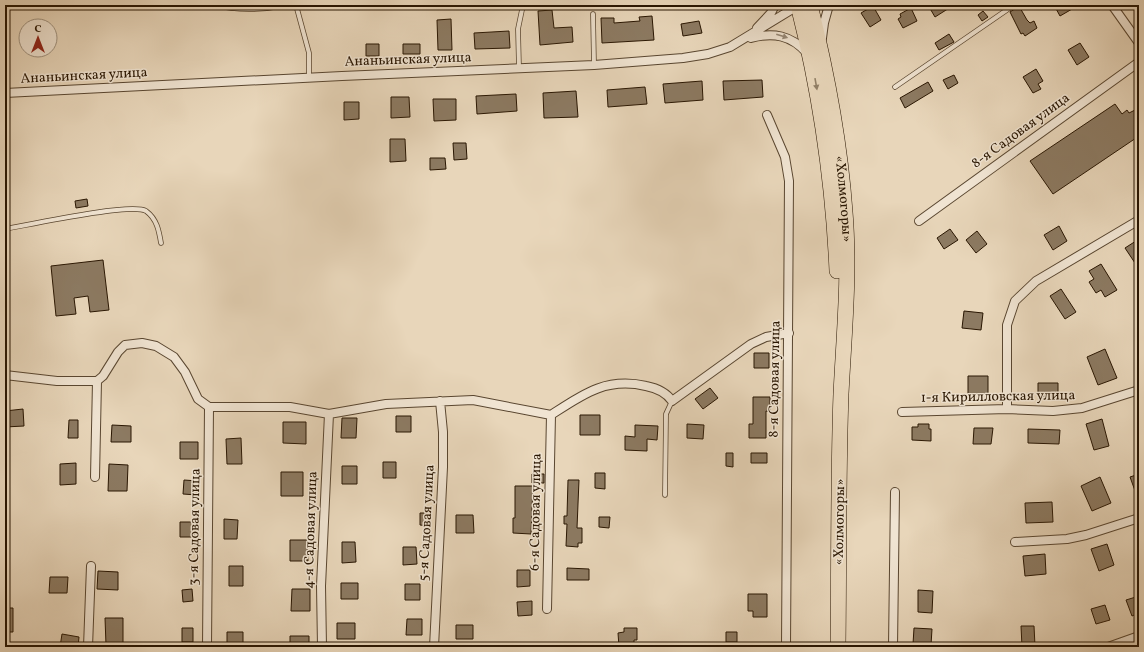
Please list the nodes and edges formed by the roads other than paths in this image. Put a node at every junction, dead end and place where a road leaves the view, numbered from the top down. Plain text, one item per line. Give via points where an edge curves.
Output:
1 (215, 5) edge
2 (286, 5) edge
3 (296, 5) edge
4 (523, 5) edge
5 (775, 5) edge
6 (799, 5) edge
7 (810, 5) edge
8 (829, 5) edge
9 (1014, 5) edge
10 (1112, 5) edge
11 (593, 14) dead end
12 (744, 39) junction
13 (1139, 43) edge
14 (817, 59) junction
15 (1139, 62) edge
16 (594, 65) junction
17 (519, 69) junction
18 (309, 77) junction
19 (895, 87) dead end
20 (5, 93) edge
21 (767, 115) dead end
22 (1139, 220) edge
23 (919, 221) dead end
24 (5, 229) edge
25 (160, 243) dead end
26 (789, 333) junction
27 (5, 375) edge
28 (98, 381) junction
29 (1139, 390) edge
30 (440, 401) junction
31 (672, 401) junction
32 (209, 407) junction
33 (1007, 409) junction
34 (902, 412) dead end
35 (329, 414) junction
36 (551, 414) junction
37 (96, 477) dead end
38 (895, 492) dead end
39 (665, 496) dead end
40 (1139, 518) edge
41 (1015, 542) dead end
42 (91, 566) dead end
43 (547, 609) dead end
44 (1139, 636) edge
45 (88, 647) edge
46 (206, 647) edge
47 (322, 647) edge
48 (434, 647) edge
49 (786, 647) edge
50 (838, 647) edge
51 (892, 647) edge
52 (1108, 647) edge

1 - 2 lane via 252,10
3 - 18 lane via 309,54
4 - 17 lane via 518,29
5 - 12 street via 771,13
6 - 12 street, Ананьинская улица
6 - 14 highway, «Холмогоры»
7 - 14 highway, «Холмогоры»
8 - 14 street
9 - 19 lane
10 - 13 street
11 - 16 lane
12 -> 14 street via 769,34 783,36
12 - 16 street, Ананьинская улица via 720,50 695,57
14 - 50 highway, «Холмогоры» via 834,223 841,396
15 - 23 street, 8-я Садовая улица
16 - 17 street, Ананьинская улица
17 - 18 street, Ананьинская улица
18 - 20 street, Ананьинская улица
21 - 26 street, 8-я Садовая улица via 785,157 789,181
22 - 33 street via 1036,281 1015,301 1007,325
24 - 25 lane via 132,208 145,210 153,218 159,230
26 - 31 street via 766,337 751,344
26 - 49 street, 8-я Садовая улица
27 - 28 street via 57,381
28 - 32 street via 114,357 126,345 135,342 149,344 174,357 185,372 198,399
28 - 37 street
29 - 33 street, 1-я Кирилловская улица via 1082,408 1053,411
30 - 35 street via 373,406
30 - 36 street via 473,400
30 - 48 street, 5-я Садовая улица via 443,460
31 - 36 street via 668,395 648,386 616,383 598,388
31 - 39 lane via 666,414
32 - 35 street via 290,407
32 - 46 street, 3-я Садовая улица
33 - 34 street, 1-я Кирилловская улица
35 - 47 street, 4-я Садовая улица via 321,586
36 - 43 street, 6-я Садовая улица
38 - 51 street
40 - 41 street via 1067,540
42 - 45 street
44 - 52 street

